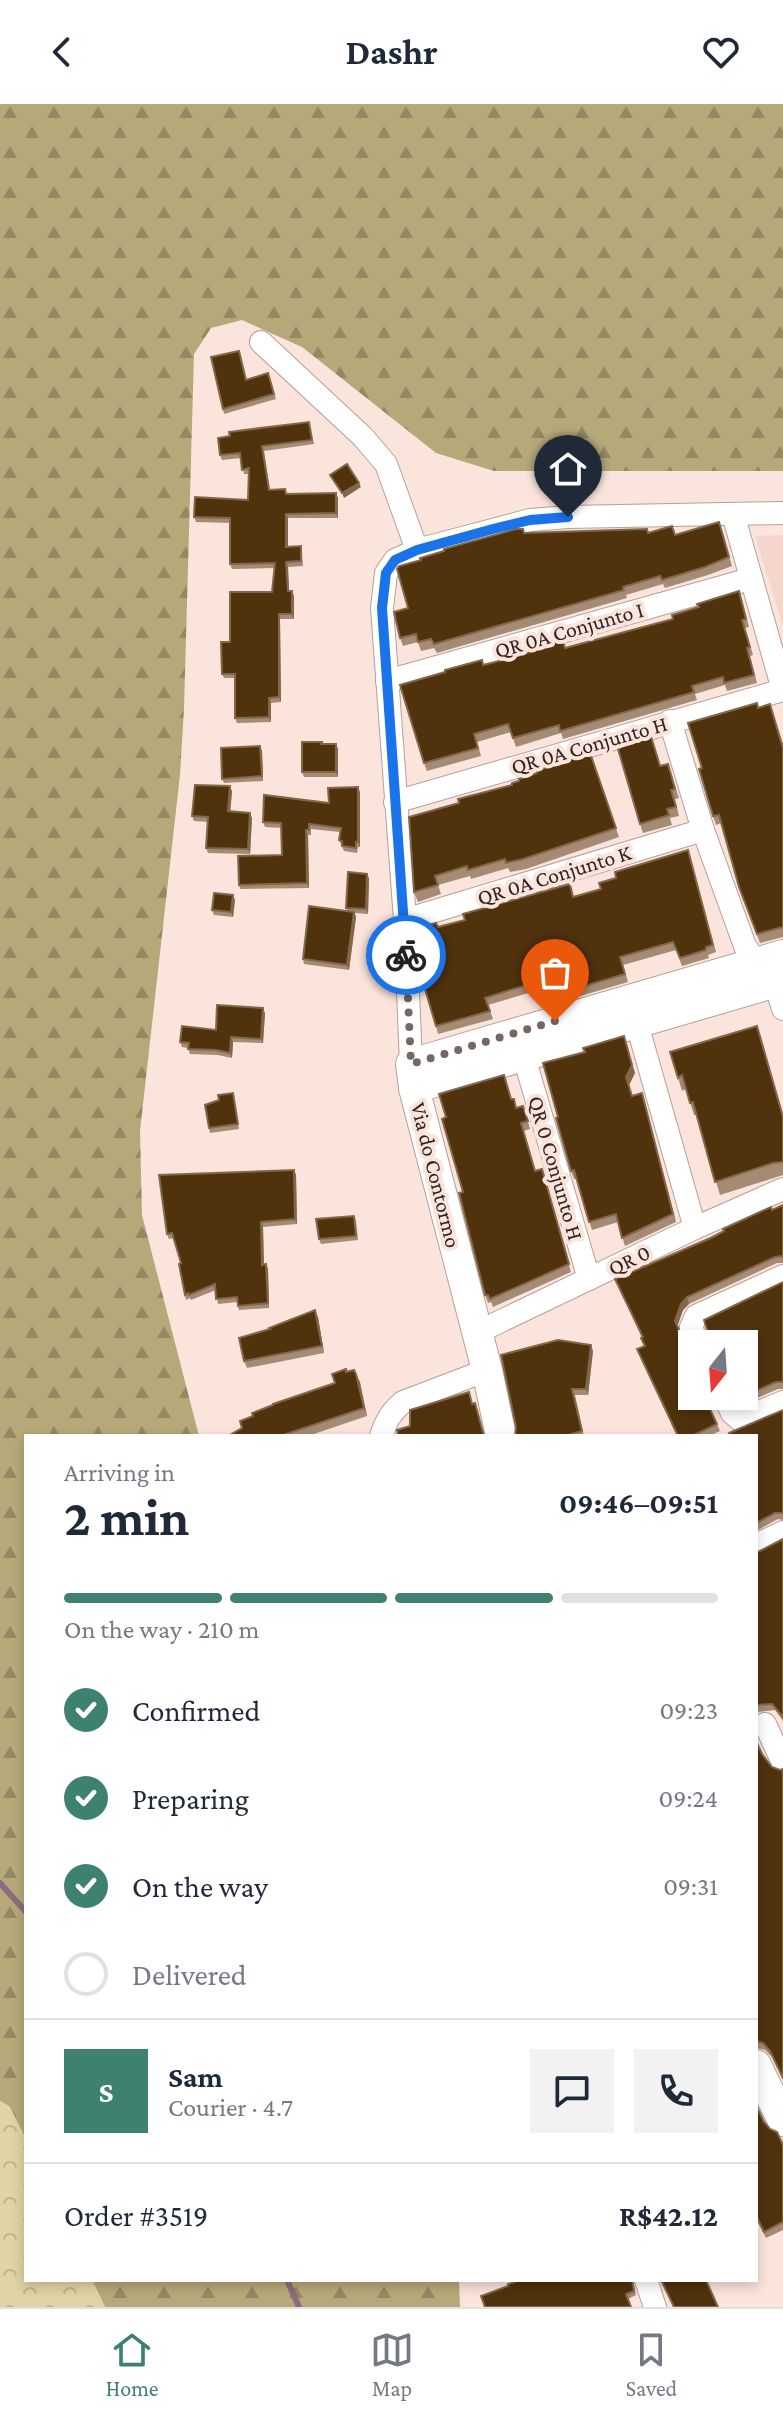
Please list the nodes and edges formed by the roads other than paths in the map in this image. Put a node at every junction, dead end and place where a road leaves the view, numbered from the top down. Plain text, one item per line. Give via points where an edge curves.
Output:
1 (261, 342) dead end
2 (783, 513) edge
3 (733, 514) junction
4 (417, 550) junction
5 (750, 579) junction
6 (387, 681) junction
7 (783, 690) edge
8 (670, 721) junction
9 (395, 802) junction
10 (703, 830) junction
11 (405, 920) junction
12 (776, 978) edge
13 (637, 1024) junction
14 (524, 1057) junction
15 (413, 1076) junction
16 (783, 1189) edge
17 (695, 1228) junction
18 (783, 1276) edge
19 (589, 1279) junction
20 (692, 1330) edge
21 (476, 1333) junction
22 (487, 1370) junction
23 (783, 1402) edge
24 (731, 1410) edge
25 (382, 1434) edge
26 (501, 1434) edge
27 (783, 1532) edge
28 (758, 1544) edge
29 (768, 1723) edge
30 (783, 1763) edge
31 (758, 2069) edge
32 (783, 2121) edge
33 (647, 2282) edge
34 (655, 2307) edge

1 - 4 street via 386,464
2 - 3 street, Via do Contormo
3 - 4 street, Via do Contormo via 530,520
3 - 5 street
4 - 6 street, Via do Contormo via 395,560 386,573 382,608
5 - 6 street, QR 0A Conjunto I
5 - 7 street
6 - 9 street, Via do Contormo
7 - 8 street, QR 0A Conjunto H
8 - 9 street, QR 0A Conjunto H
8 - 10 street
9 - 11 street, Via do Contormo
10 - 11 street, QR 0A Conjunto K
10 - 12 street via 745,946
11 - 15 street, Via do Contormo
12 - 13 street
12 - 15 street
13 - 14 street
13 - 17 street
14 - 15 street
14 - 19 street, QR 0 Conjunto H
15 - 21 street, Via do Contormo
16 - 17 street, QR 0
17 - 19 street, QR 0
18 - 20 street via 696,1316
19 - 21 street, QR 0
21 - 22 street, Via do Contormo
22 - 25 street via 403,1402
22 - 26 street, Via do Contormo
23 - 24 street via 740,1420
27 - 28 street
29 - 30 street
31 - 32 street
33 - 34 street

